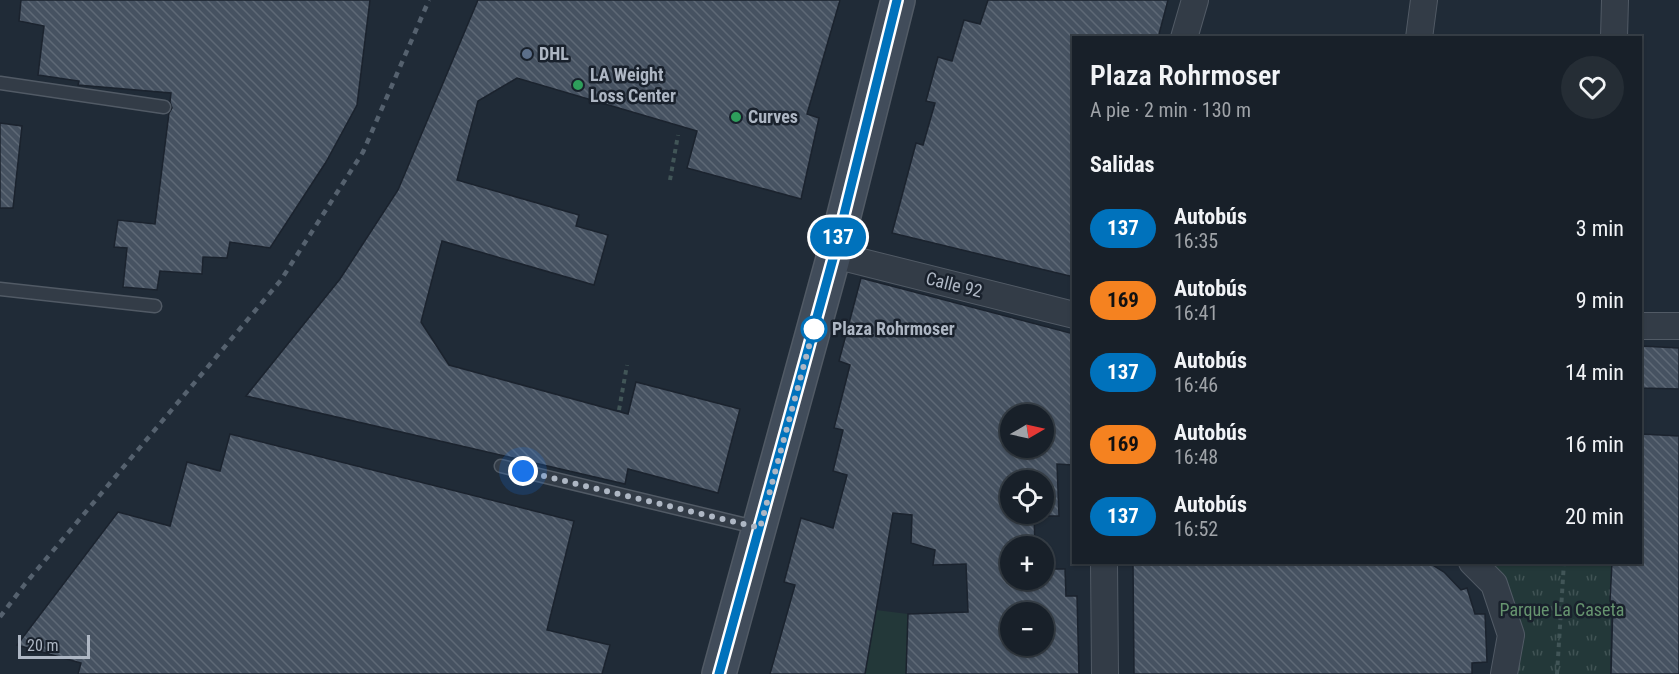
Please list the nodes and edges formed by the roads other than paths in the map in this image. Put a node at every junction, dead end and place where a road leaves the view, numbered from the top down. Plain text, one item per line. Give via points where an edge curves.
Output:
1 (897, 0) edge
2 (1195, 0) edge
3 (1424, 0) edge
4 (1615, 0) edge
5 (1185, 36) edge
6 (1419, 36) edge
7 (1614, 36) edge
8 (0, 83) edge
9 (164, 107) dead end
10 (834, 255) junction
11 (0, 289) edge
12 (155, 306) dead end
13 (1072, 314) edge
14 (1642, 326) edge
15 (1679, 326) edge
16 (501, 466) dead end
17 (760, 528) junction
18 (1104, 564) edge
19 (1474, 564) edge
20 (719, 674) edge
21 (1105, 674) edge
22 (1504, 674) edge

1 - 10 main road
2 - 5 street
3 - 6 street
4 - 7 street
8 - 9 lane
10 - 13 street, Calle 92
10 - 17 main road
11 - 12 lane
14 - 15 street
16 - 17 lane
17 - 20 main road
18 - 21 street
19 - 22 street via 1494,584 1511,635

